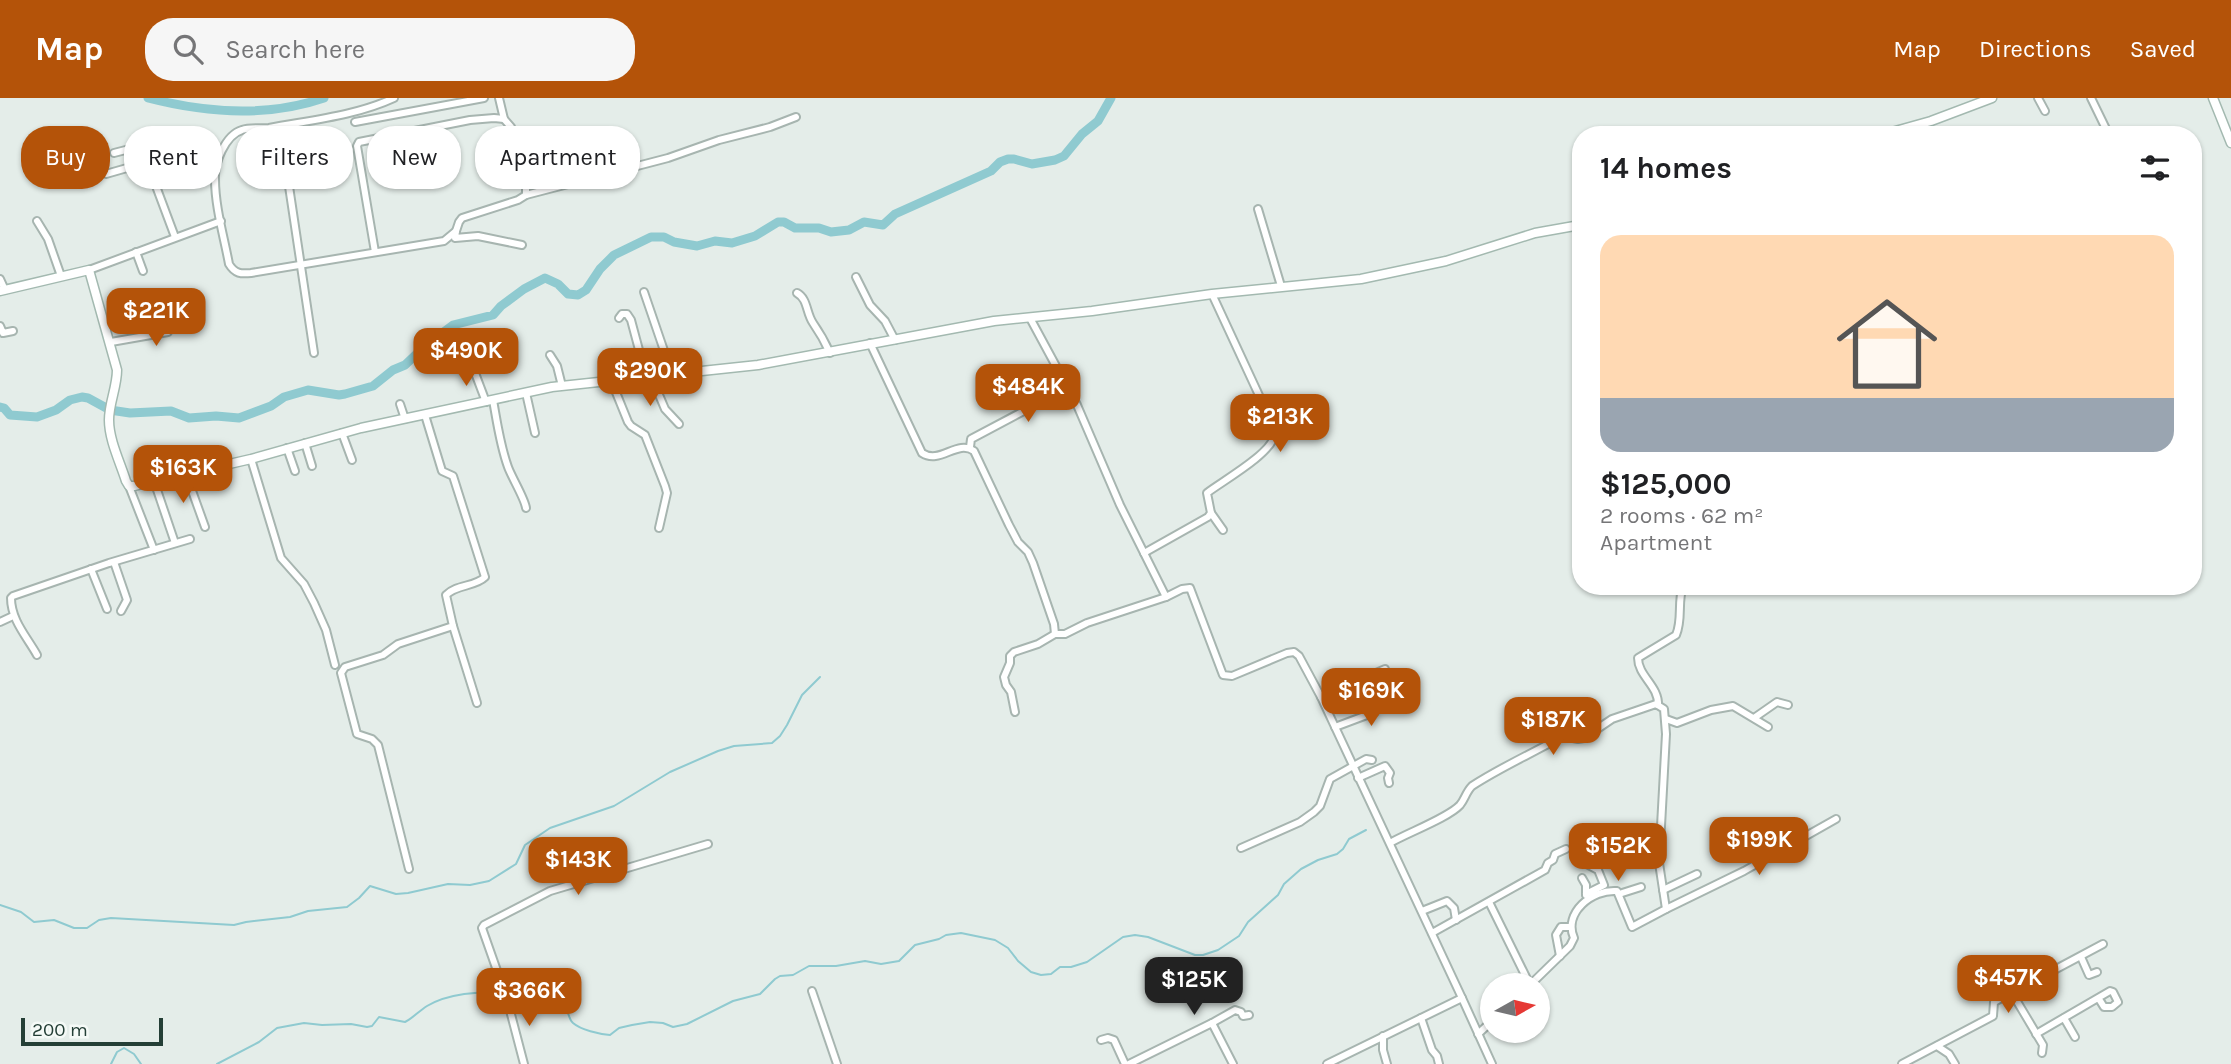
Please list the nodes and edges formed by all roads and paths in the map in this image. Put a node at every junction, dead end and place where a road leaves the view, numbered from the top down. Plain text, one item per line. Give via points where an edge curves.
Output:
1 (394, 98) edge
2 (484, 98) edge
3 (499, 98) edge
4 (1992, 98) edge
5 (2038, 98) edge
6 (2091, 98) edge
7 (2213, 98) edge
8 (2045, 111) dead end
9 (796, 117) dead end
10 (504, 119) junction
11 (355, 122) dead end
12 (1913, 126) edge
13 (2105, 126) edge
14 (2231, 143) edge
15 (124, 150) edge
16 (114, 153) dead end
17 (158, 189) edge
18 (289, 189) edge
19 (526, 195) junction
20 (1258, 209) dead end
21 (221, 220) junction
22 (37, 221) dead end
23 (1572, 226) edge
24 (456, 231) junction
25 (175, 237) junction
26 (522, 245) dead end
27 (136, 252) junction
28 (375, 252) junction
29 (299, 265) junction
30 (89, 270) junction
31 (143, 271) dead end
32 (61, 276) junction
33 (856, 277) dead end
34 (0, 279) edge
35 (1281, 286) junction
36 (2, 290) edge
37 (644, 292) dead end
38 (797, 293) dead end
39 (1212, 294) junction
40 (1030, 317) junction
41 (619, 318) dead end
42 (167, 325) dead end
43 (0, 326) edge
44 (13, 331) dead end
45 (895, 340) junction
46 (111, 342) junction
47 (870, 343) junction
48 (314, 353) dead end
49 (830, 354) junction
50 (550, 355) dead end
51 (472, 365) dead end
52 (672, 374) junction
53 (649, 376) junction
54 (611, 380) junction
55 (562, 386) junction
56 (1067, 388) junction
57 (526, 393) junction
58 (489, 401) junction
59 (400, 404) dead end
60 (425, 415) junction
61 (405, 419) junction
62 (679, 424) dead end
63 (342, 433) junction
64 (535, 433) dead end
65 (305, 443) junction
66 (970, 447) junction
67 (287, 448) junction
68 (251, 459) junction
69 (352, 460) dead end
70 (312, 466) dead end
71 (295, 471) dead end
72 (186, 474) junction
73 (154, 481) junction
74 (129, 486) junction
75 (526, 508) dead end
76 (1211, 513) junction
77 (205, 527) dead end
78 (659, 528) dead end
79 (1223, 530) dead end
80 (190, 539) dead end
81 (175, 543) junction
82 (154, 550) junction
83 (1144, 553) junction
84 (114, 562) junction
85 (91, 569) junction
86 (1681, 595) edge
87 (1166, 597) junction
88 (107, 609) dead end
89 (121, 611) dead end
90 (13, 616) junction
91 (0, 622) edge
92 (453, 626) junction
93 (1055, 634) junction
94 (37, 655) dead end
95 (335, 665) dead end
96 (1385, 669) dead end
97 (1321, 697) junction
98 (1380, 697) dead end
99 (477, 703) dead end
100 (1658, 705) junction
101 (1788, 705) dead end
102 (1015, 712) dead end
103 (1754, 718) junction
104 (1666, 719) junction
105 (1335, 727) junction
106 (1768, 727) dead end
107 (1372, 760) dead end
108 (1354, 765) junction
109 (1361, 776) junction
110 (1389, 783) dead end
111 (1836, 819) dead end
112 (1390, 843) junction
113 (708, 844) dead end
114 (1587, 844) dead end
115 (1241, 848) dead end
116 (1566, 849) dead end
117 (409, 869) dead end
118 (1698, 874) dead end
119 (1582, 878) dead end
120 (1641, 887) dead end
121 (1663, 890) junction
122 (1619, 894) junction
123 (1587, 897) junction
124 (1489, 902) junction
125 (1667, 909) junction
126 (1422, 911) junction
127 (1456, 920) junction
128 (1570, 927) junction
129 (1432, 933) junction
130 (2103, 944) dead end
131 (1560, 956) junction
132 (2081, 957) junction
133 (2097, 972) dead end
134 (1524, 973) edge
135 (1542, 973) edge
136 (812, 990) dead end
137 (2012, 993) junction
138 (1462, 998) junction
139 (2099, 999) dead end
140 (1249, 1015) dead end
141 (1421, 1018) junction
142 (2064, 1018) junction
143 (1212, 1023) junction
144 (1478, 1034) joint
145 (2036, 1034) junction
146 (1383, 1036) junction
147 (2075, 1037) dead end
148 (1101, 1040) dead end
149 (1937, 1046) junction
150 (2042, 1053) dead end
151 (524, 1064) edge
152 (837, 1064) edge
153 (1127, 1064) edge
154 (1233, 1064) edge
155 (1327, 1064) edge
156 (1387, 1064) edge
157 (1439, 1064) edge
158 (1492, 1064) edge
159 (1902, 1064) edge
160 (1955, 1064) edge

1 - 21 street via 371,109 241,130 229,138 214,178
2 - 11 street
3 - 10 street
4 - 12 street
5 - 8 street
6 - 13 street
7 - 14 street
9 - 19 street via 668,158
10 - 19 street via 522,161
10 - 28 street via 470,120 359,142
15 - 16 street
17 - 25 street
18 - 29 street
19 - 24 street via 467,216 458,222
20 - 35 street
21 - 25 street
21 - 29 street via 232,270 240,274
22 - 32 street
23 - 35 street via 1402,271
24 - 26 street via 455,238 478,236
24 - 28 street via 444,241
25 - 27 street
27 - 30 street
27 - 31 street
28 - 29 street
29 - 48 street
30 - 32 street
30 - 46 street
32 - 36 street
33 - 45 street
34 - 36 street
35 - 39 street
37 - 52 street
38 - 49 street
39 - 40 street
39 - 76 street via 1274,435 1270,445 1246,467 1207,494
40 - 45 street
40 - 56 street
41 - 53 street via 627,314 631,320
42 - 46 street via 168,332
43 - 44 street via 3,333
45 - 47 street
46 - 74 street via 117,384 109,428
47 - 49 street
47 - 66 street via 922,453 934,457
49 - 52 street
50 - 55 street
51 - 58 street
52 - 53 street
53 - 54 street
53 - 62 street via 665,409
54 - 55 street
54 - 78 street via 631,426 645,435 665,486
55 - 57 street
56 - 66 street via 971,439
56 - 83 street
57 - 58 street
57 - 64 street
58 - 60 street
58 - 75 street via 508,467
59 - 61 street
60 - 61 street
60 - 92 street via 442,471 453,476 485,577 446,595
61 - 63 street
63 - 65 street
63 - 69 street
65 - 67 street
65 - 70 street
66 - 93 street via 1018,542 1034,563
67 - 68 street
67 - 71 street
68 - 72 street
68 - 95 street via 281,558 314,603
72 - 73 street
72 - 77 street
73 - 74 street
73 - 81 street
74 - 82 street
76 - 79 street
76 - 83 street
80 - 81 street
81 - 82 street
82 - 84 street
83 - 87 street
84 - 85 street
84 - 89 street via 127,600
85 - 88 street
85 - 90 street via 13,596
86 - 100 street via 1676,635 1638,658 1658,696
87 - 93 street
87 - 97 street via 1190,588 1223,675 1232,676 1294,652
90 - 91 street
90 - 94 street
92 - 99 street
92 - 117 street via 398,643 383,655 345,667 341,673 357,734 378,745
93 - 102 street via 1010,656 1004,677
96 - 97 street
97 - 105 street
98 - 105 street via 1375,712
100 - 104 street
100 - 112 street via 1612,719 1584,738 1563,736 1472,786 1459,806
101 - 103 street via 1777,702
103 - 104 street via 1733,706 1677,723
103 - 106 street
104 - 121 street via 1659,863
105 - 108 street
107 - 108 street
108 - 109 street
108 - 115 street via 1330,779 1314,812
109 - 110 street via 1385,766
109 - 112 street
111 - 125 street
112 - 126 street
113 - 151 street via 550,891 484,925
114 - 123 street via 1581,848 1585,863 1598,870 1604,885
116 - 124 street via 1555,854 1545,870
118 - 121 street
119 - 123 street
120 - 122 street
121 - 125 street
122 - 123 street via 1614,890
122 - 125 street via 1632,928
123 - 128 street
124 - 127 street
124 - 134 street
126 - 127 street via 1447,901
126 - 129 street
127 - 129 street
128 - 131 street via 1574,941
128 - 131 street via 1561,927 1556,935
129 - 138 street
130 - 132 street
131 - 135 street
132 - 133 street via 2089,975
132 - 137 street
136 - 152 street
137 - 145 street
137 - 149 street via 1994,1002 1993,1016
138 - 141 street
138 - 144 street
139 - 142 street
140 - 143 street via 1235,1010
141 - 146 street
141 - 157 street
142 - 145 street
142 - 147 street
143 - 153 street
143 - 154 street
144 - 158 street
145 - 150 street
146 - 155 street
146 - 156 street
148 - 153 street via 1114,1040
149 - 159 street
149 - 160 street

